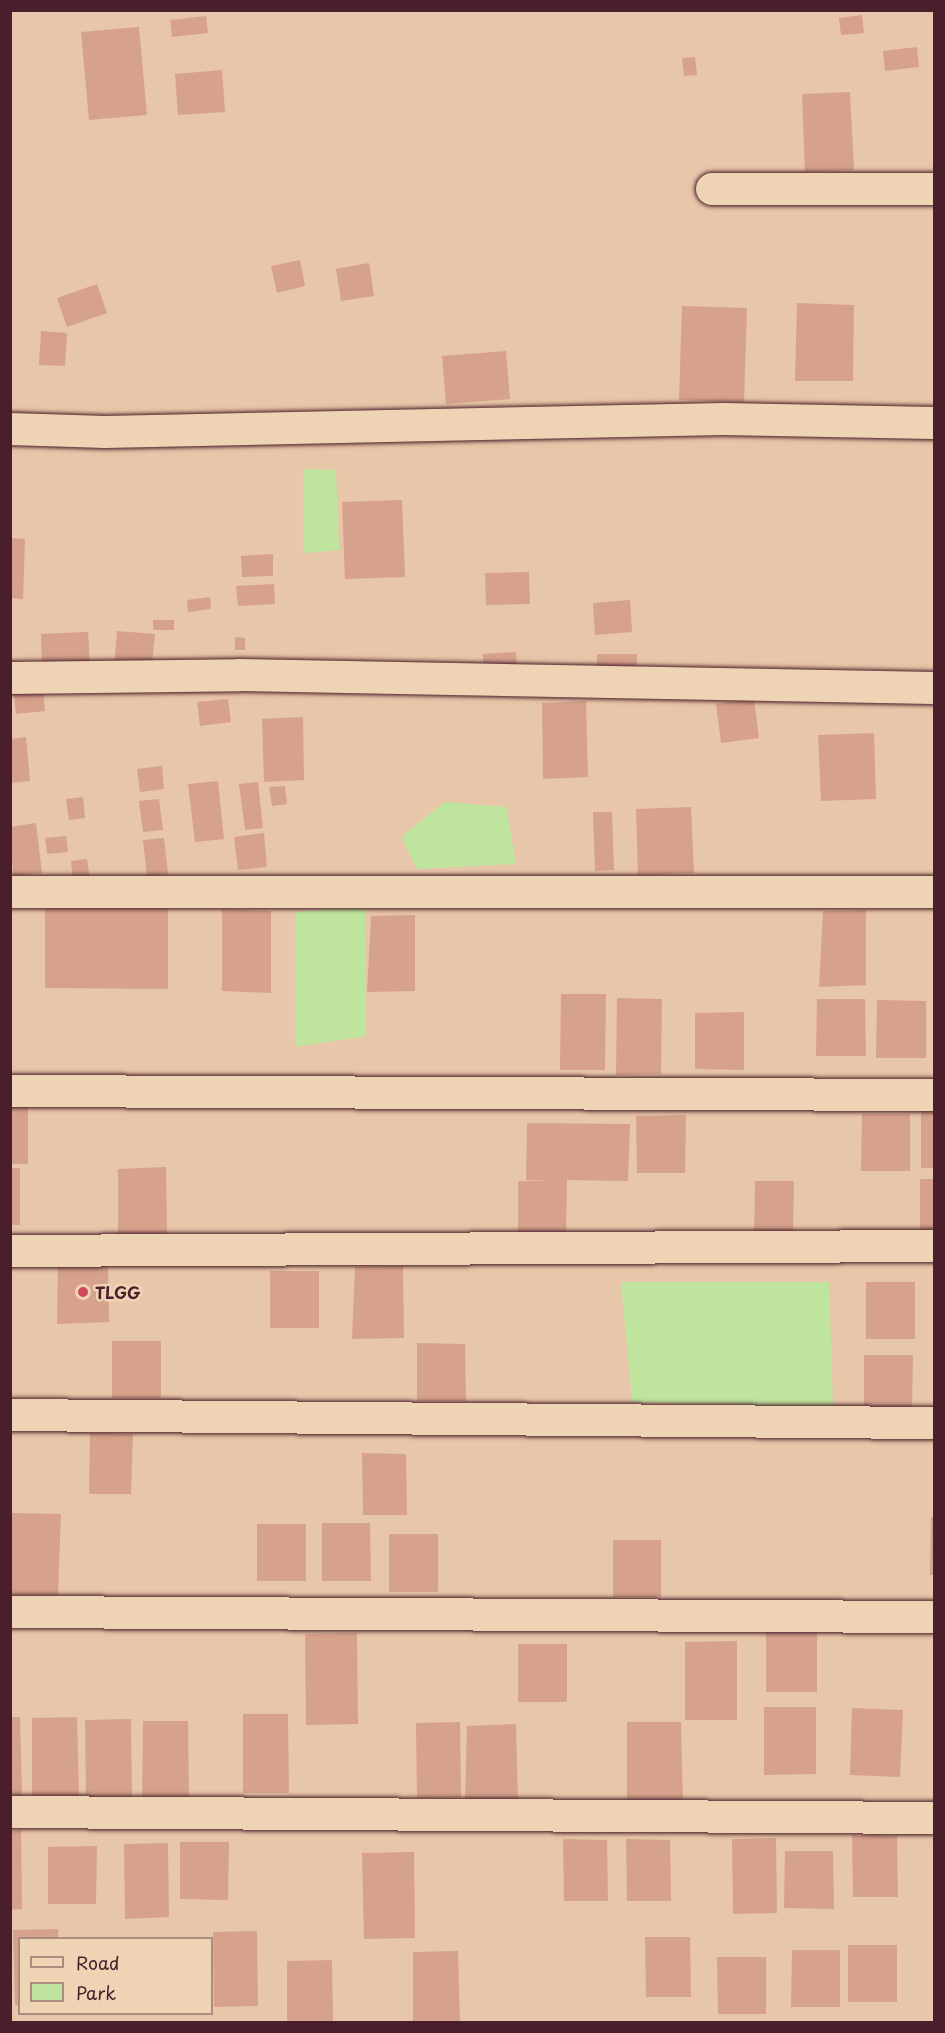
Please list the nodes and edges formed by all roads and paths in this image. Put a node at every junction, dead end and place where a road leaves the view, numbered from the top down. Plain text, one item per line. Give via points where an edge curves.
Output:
1 (712, 189) dead end
2 (934, 189) edge
3 (934, 423) edge
4 (10, 429) edge
5 (10, 678) edge
6 (934, 688) edge
7 (10, 892) edge
8 (934, 892) edge
9 (10, 1091) edge
10 (934, 1095) edge
11 (934, 1246) edge
12 (10, 1251) edge
13 (10, 1414) edge
14 (934, 1423) edge
15 (10, 1612) edge
16 (934, 1617) edge
17 (10, 1812) edge
18 (934, 1818) edge

1 - 2 street
3 - 4 street via 723,419 117,431
5 - 6 street via 240,675
7 - 8 street
9 - 10 street
11 - 12 street
13 - 14 street
15 - 16 street
17 - 18 street

